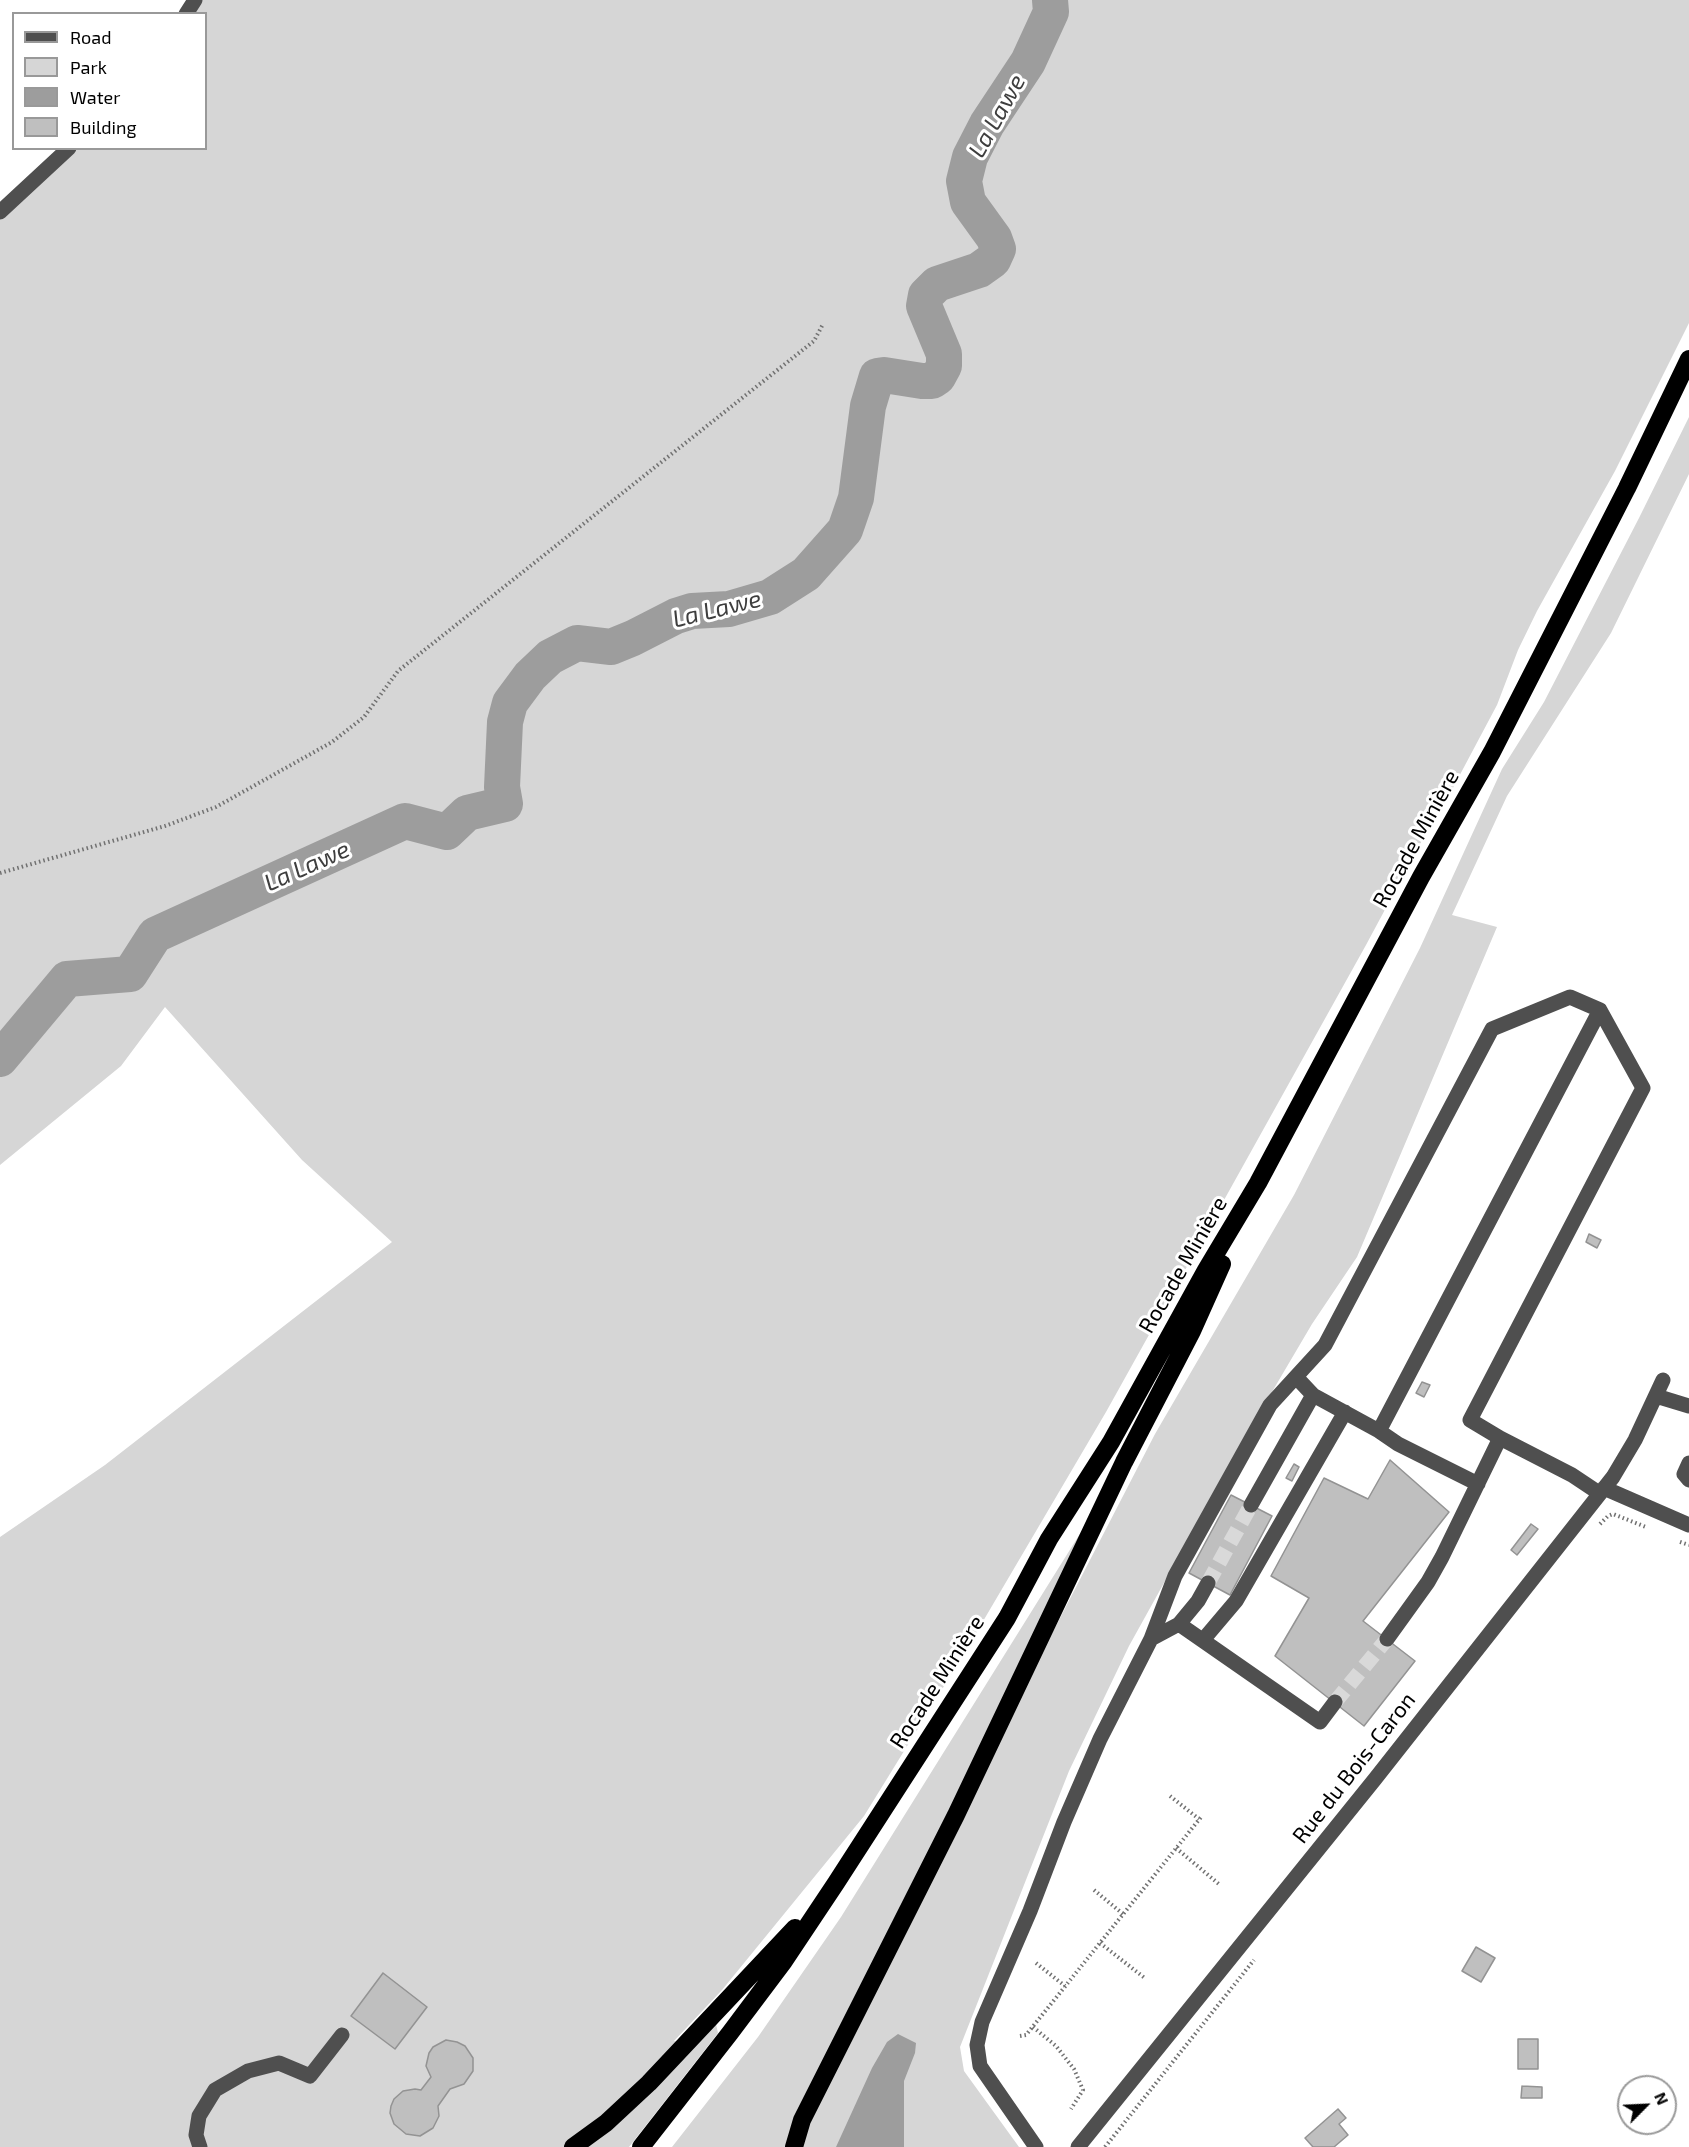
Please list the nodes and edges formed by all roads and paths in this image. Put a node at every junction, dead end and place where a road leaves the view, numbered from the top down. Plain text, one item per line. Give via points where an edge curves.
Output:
1 (67, 150) edge
2 (0, 212) edge
3 (823, 324) dead end
4 (1689, 359) edge
5 (0, 873) edge
6 (1600, 1010) junction
7 (1258, 1183) junction
8 (1297, 1378) junction
9 (1664, 1380) dead end
10 (1313, 1395) junction
11 (1656, 1396) junction
12 (1689, 1406) edge
13 (1345, 1412) junction
14 (1379, 1431) junction
15 (1500, 1438) junction
16 (1689, 1463) edge
17 (1689, 1480) edge
18 (1478, 1484) junction
19 (1602, 1491) junction
20 (1251, 1505) tunnel mouth
21 (1689, 1525) edge
22 (1208, 1583) tunnel mouth
23 (1179, 1624) junction
24 (1150, 1639) junction
25 (1387, 1639) tunnel mouth
26 (1203, 1641) junction
27 (1335, 1702) tunnel mouth
28 (1170, 1796) dead end
29 (1176, 1848) junction
30 (836, 1883) junction
31 (1220, 1885) dead end
32 (1094, 1890) dead end
33 (1123, 1914) junction
34 (1100, 1943) junction
35 (1036, 1963) dead end
36 (1146, 1979) dead end
37 (1065, 1986) junction
38 (1033, 2027) junction
39 (342, 2035) dead end
40 (1020, 2036) dead end
41 (1071, 2109) dead end
42 (200, 2147) edge
43 (573, 2147) edge
44 (641, 2147) edge
45 (794, 2147) edge
46 (1036, 2147) edge
47 (1078, 2147) edge

1 - 2 street
3 - 5 path via 814,341 398,671 364,717 332,742 216,807 165,826
4 - 7 highway, Rocade Minière via 1492,752
6 - 8 street via 1570,997 1492,1029 1325,1345
6 - 14 street
6 - 15 street via 1642,1088 1470,1420
7 - 30 highway, Rocade Minière via 1111,1442 1049,1539 1007,1618
7 - 45 highway via 1192,1331 1124,1462 956,1815 801,2120
8 - 10 street
8 - 24 street via 1270,1405 1175,1576
9 - 11 street, Rue du Bois-Caron
10 - 13 street
10 - 20 street
11 - 12 street
11 - 19 street, Rue du Bois-Caron via 1625,1458
13 - 14 street
13 - 26 street via 1236,1601
14 - 18 street
15 - 18 street
15 - 19 street
16 - 17 street via 1684,1474
18 - 25 street via 1428,1582
19 - 21 street
19 - 47 street, Rue du Bois-Caron
22 - 23 street
23 - 24 street
23 - 26 street
24 - 46 street via 1064,1822 982,2022 977,2057 980,2066
26 - 27 street via 1320,1722
28 - 29 path via 1200,1818
29 - 31 path
29 - 33 path
30 - 43 highway via 649,2083
30 - 44 highway, Rocade Minière via 730,2033
32 - 33 path
33 - 34 path
34 - 36 path
34 - 37 path
35 - 37 path
37 - 38 path
38 - 40 path
38 - 41 path via 1056,2046 1074,2069 1083,2090
39 - 42 street via 310,2076 279,2063 249,2071 215,2090 199,2116 196,2135

